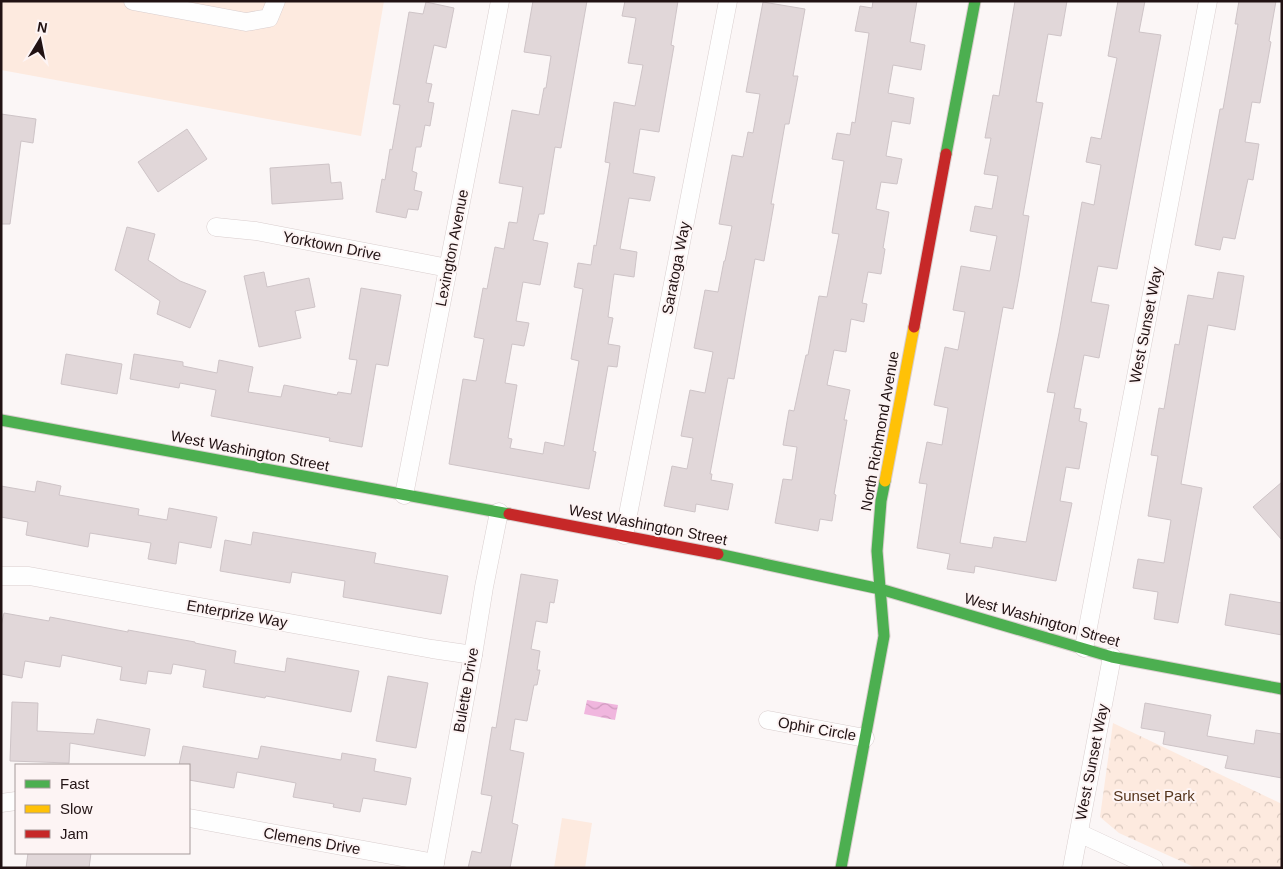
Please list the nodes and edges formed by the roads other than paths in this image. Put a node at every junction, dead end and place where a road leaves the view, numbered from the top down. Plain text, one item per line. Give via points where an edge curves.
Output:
1 (133, 1) edge
2 (276, 1) edge
3 (500, 1) edge
4 (728, 1) edge
5 (975, 1) edge
6 (1208, 1) edge
7 (216, 227) dead end
8 (448, 268) junction
9 (1, 420) edge
10 (404, 495) junction
11 (499, 512) junction
12 (624, 535) junction
13 (1, 576) edge
14 (880, 589) junction
15 (1084, 648) junction
16 (473, 655) junction
17 (1112, 657) junction
18 (1282, 689) edge
19 (768, 720) dead end
20 (865, 738) junction
21 (15, 801) edge
22 (1, 803) edge
23 (190, 818) edge
24 (1079, 833) junction
25 (434, 866) edge
26 (841, 868) edge
27 (1072, 868) edge
28 (1154, 868) edge

1 - 2 street via 246,22 269,18
3 - 8 street, Lexington Avenue
4 - 12 street, Saratoga Way
5 - 14 street, North Richmond Avenue via 881,501 877,551
6 - 15 street, West Sunset Way
7 - 8 street, Yorktown Drive via 256,231
8 - 10 street, Lexington Avenue
9 - 10 street, West Washington Street
10 - 11 street, West Washington Street
11 - 12 street, West Washington Street
11 - 16 street, Bulette Drive
12 - 14 street, West Washington Street
13 - 16 street, Enterprize Way via 29,576
14 - 15 street, West Washington Street
14 - 20 street, North Richmond Avenue via 884,636
15 - 17 street, West Washington Street
16 - 25 street, Bulette Drive
17 - 18 street, West Washington Street
17 - 24 street, West Sunset Way
19 - 20 street, Ophir Circle
20 - 26 street, North Richmond Avenue
21 - 22 street
23 - 25 street, Clemens Drive
24 - 27 street, West Sunset Way
24 - 28 street

